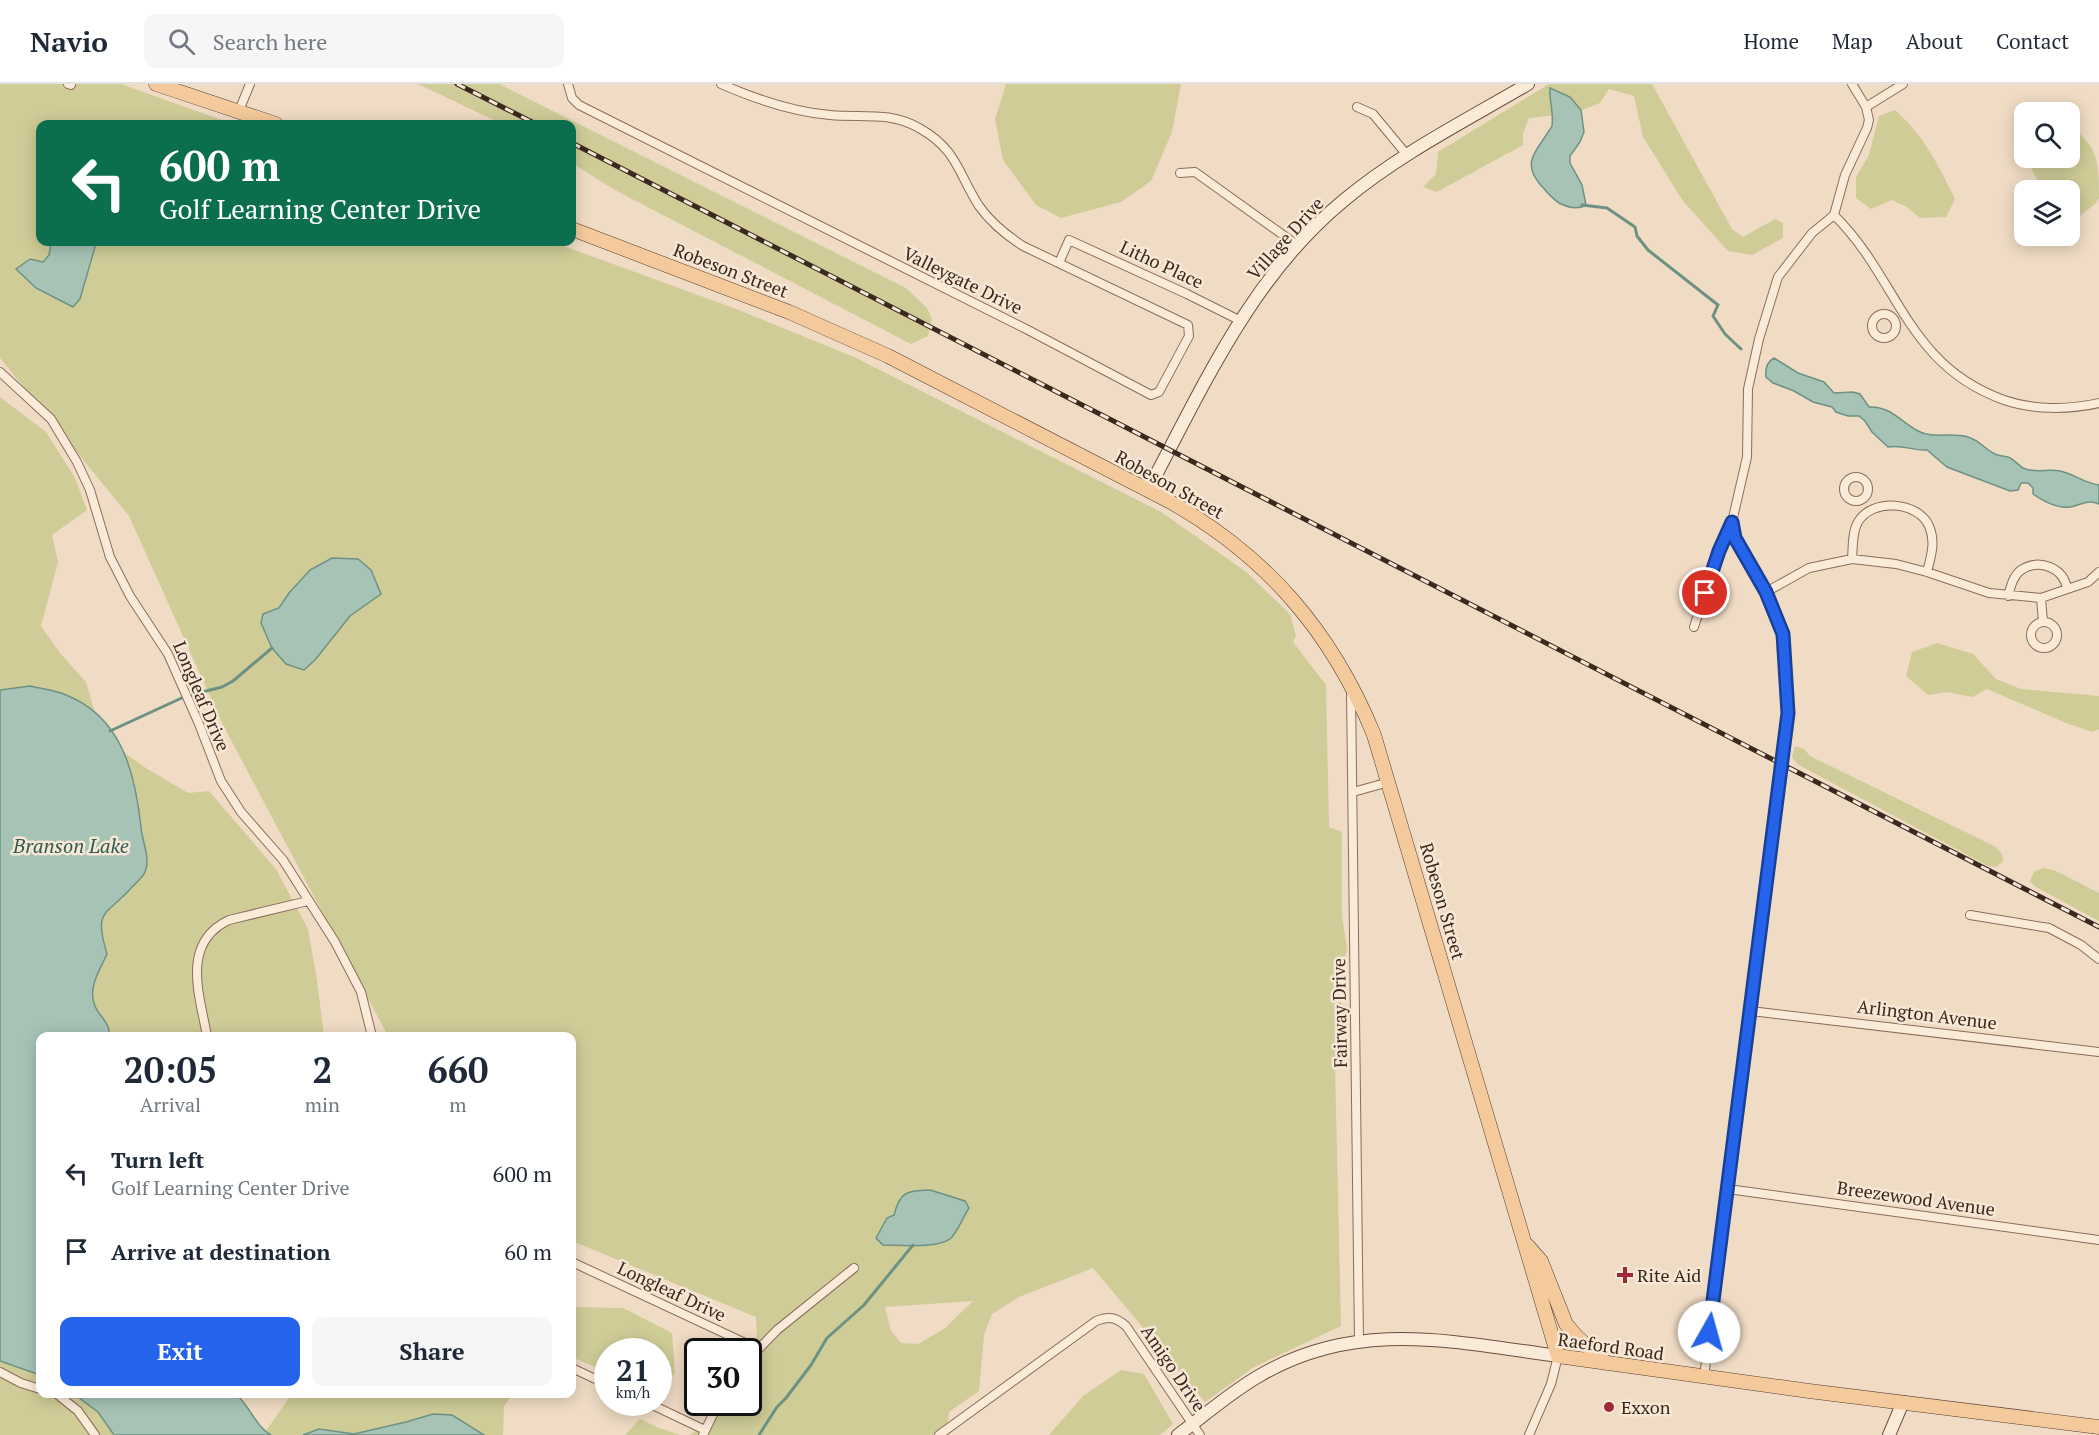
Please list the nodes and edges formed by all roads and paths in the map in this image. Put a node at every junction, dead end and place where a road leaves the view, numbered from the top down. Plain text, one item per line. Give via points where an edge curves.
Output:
1 (156, 84) edge
2 (250, 84) edge
3 (568, 84) edge
4 (721, 84) edge
5 (1528, 84) edge
6 (1852, 84) edge
7 (1903, 84) edge
8 (1357, 107) dead end
9 (1866, 107) junction
10 (238, 113) junction
11 (262, 120) edge
12 (1407, 155) junction
13 (1180, 173) dead end
14 (1834, 215) junction
15 (576, 231) edge
16 (1297, 245) junction
17 (1059, 263) junction
18 (1903, 314) junction
19 (1895, 320) dead end
20 (1241, 321) junction
21 (0, 372) edge
22 (2099, 403) edge
23 (1148, 490) junction
24 (1862, 500) dead end
25 (1870, 511) junction
26 (1732, 522) junction
27 (1852, 559) junction
28 (1927, 572) junction
29 (2099, 572) edge
30 (2067, 588) junction
31 (1766, 592) junction
32 (2008, 596) junction
33 (2040, 598) junction
34 (2043, 622) dead end
35 (1694, 627) dead end
36 (1351, 684) junction
37 (1389, 782) junction
38 (1353, 792) junction
39 (308, 901) junction
40 (1970, 915) dead end
41 (2099, 959) edge
42 (1750, 1011) junction
43 (206, 1032) edge
44 (371, 1032) edge
45 (2099, 1052) edge
46 (1728, 1189) junction
47 (2099, 1240) edge
48 (1524, 1243) junction
49 (576, 1264) edge
50 (854, 1268) dead end
51 (734, 1338) edge
52 (1359, 1341) junction
53 (762, 1345) edge
54 (1558, 1356) junction
55 (1606, 1363) junction
56 (576, 1370) edge
57 (0, 1372) edge
58 (1704, 1377) junction
59 (594, 1378) edge
60 (36, 1388) edge
61 (62, 1398) edge
62 (1903, 1402) junction
63 (672, 1415) edge
64 (712, 1416) edge
65 (1193, 1424) junction
66 (2099, 1427) edge
67 (704, 1432) edge
68 (95, 1435) edge
69 (939, 1435) edge
70 (1178, 1435) edge
71 (1200, 1435) edge
72 (1529, 1435) edge
73 (1889, 1435) edge

1 - 10 main road
2 - 10 street
3 - 17 street, Valleygate Drive via 579,105 1151,395 1159,392 1189,336 1188,325
4 - 17 street, Valleygate Drive via 776,104 830,115 882,115 919,127 954,157 980,207 1001,232
5 - 12 main road, Village Drive
6 - 9 street
7 - 9 street
8 - 12 street via 1373,114
9 - 14 street via 1867,128 1845,175
10 - 11 main road
12 - 16 main road, Village Drive via 1342,202
13 - 16 street via 1195,172
14 - 18 street via 1850,231
14 - 26 street via 1812,233 1775,287 1748,389 1747,457
15 - 23 main road, Robeson Street via 789,312 858,343
16 - 20 main road, Village Drive
17 - 20 street, Litho Place via 1070,240
18 - 19 street
18 - 22 street via 1948,369 1989,394 2036,407
20 - 23 main road, Village Drive
21 - 39 street, Longleaf Drive via 51,419 77,462 90,490 110,557 168,654 220,781 283,860
23 - 36 main road, Robeson Street via 1220,533 1270,575 1312,622
24 - 25 street
25 - 27 street via 1858,522
25 - 28 street via 1888,505 1902,506 1928,524 1933,538
26 - 31 street via 1735,538
26 - 35 street
27 - 28 street
27 - 31 street via 1809,568
28 - 32 street
29 - 30 street via 2088,582
30 - 32 street via 2060,573 2042,565 2020,570 2012,580
30 - 33 street
31 - 42 street via 1783,634 1788,713
32 - 33 street
33 - 34 street
36 - 37 main road, Robeson Street via 1374,735
36 - 38 street, Fairway Drive
37 - 38 street
37 - 48 main road, Robeson Street
38 - 52 street, Fairway Drive
39 - 43 street via 228,920 209,935 196,970
39 - 44 street, Longleaf Drive via 353,975
40 - 41 street via 2049,928
42 - 45 street, Arlington Avenue
42 - 46 street
46 - 47 street, Breezewood Avenue
46 - 58 street
48 - 54 main road, Robeson Street
48 - 55 main road via 1541,1261 1566,1324
49 - 51 street, Longleaf Drive
50 - 53 street
52 - 54 main road, Raeford Road via 1426,1339
52 - 65 main road, Raeford Road via 1311,1353 1259,1376
54 - 55 main road, Raeford Road
54 - 72 street via 1551,1384
55 - 58 main road, Raeford Road
56 - 59 street
57 - 60 street
58 - 62 main road, Raeford Road
61 - 68 street via 78,1410
62 - 66 main road, Raeford Road
62 - 73 main road
63 - 67 street
64 - 67 street
65 - 69 street, Amigo Drive via 1121,1322 1110,1317 1096,1321
65 - 70 main road, Raeford Road
65 - 71 street, Amigo Drive

